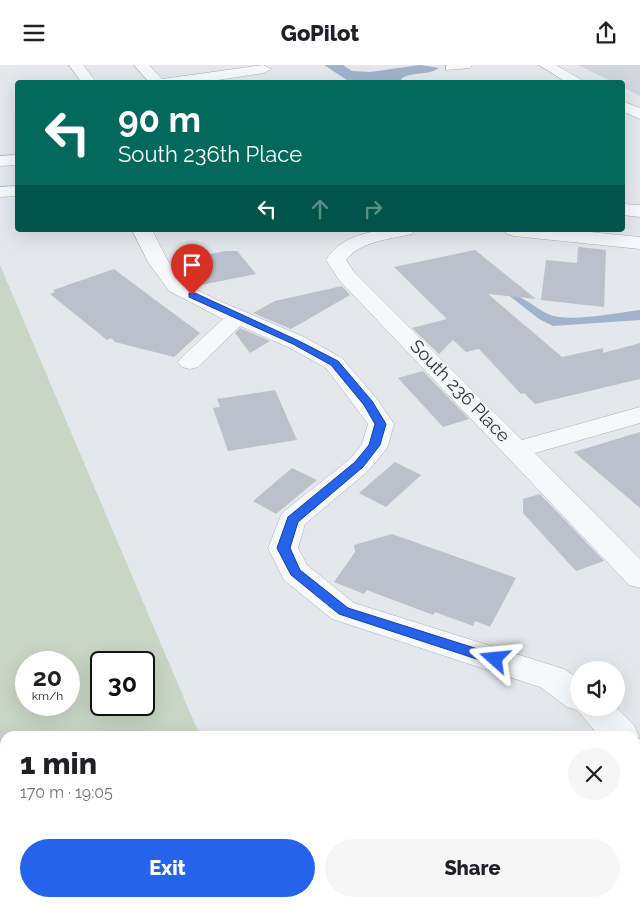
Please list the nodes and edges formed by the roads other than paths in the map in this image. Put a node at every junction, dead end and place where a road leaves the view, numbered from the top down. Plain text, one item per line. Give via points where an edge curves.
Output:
1 (76, 65) edge
2 (140, 65) edge
3 (465, 65) edge
4 (546, 65) edge
5 (451, 67) dead end
6 (264, 69) dead end
7 (88, 80) edge
8 (155, 80) edge
9 (185, 80) edge
10 (574, 80) edge
11 (625, 106) edge
12 (640, 114) edge
13 (640, 117) edge
14 (625, 120) edge
15 (15, 160) edge
16 (0, 161) edge
17 (625, 209) edge
18 (640, 211) edge
19 (398, 232) edge
20 (533, 232) edge
21 (147, 233) edge
22 (640, 243) edge
23 (237, 317) junction
24 (190, 362) dead end
25 (640, 415) edge
26 (516, 450) junction
27 (640, 577) edge
28 (570, 691) edge
29 (603, 716) edge
30 (616, 731) edge

1 - 7 street
2 - 8 street
3 - 5 street
4 - 10 street
6 - 9 street
11 - 12 street
13 - 14 street
15 - 16 street
17 - 18 street
19 - 26 street, South 236 Place via 348,247 336,259 346,276
20 - 22 street
21 - 23 street via 158,262 176,287
23 - 24 street
23 - 28 street via 334,363 368,403 381,424 375,445 359,465 292,520 284,548 295,572 343,611 552,678
25 - 26 street
26 - 27 street, South 236 Place
29 - 30 street

